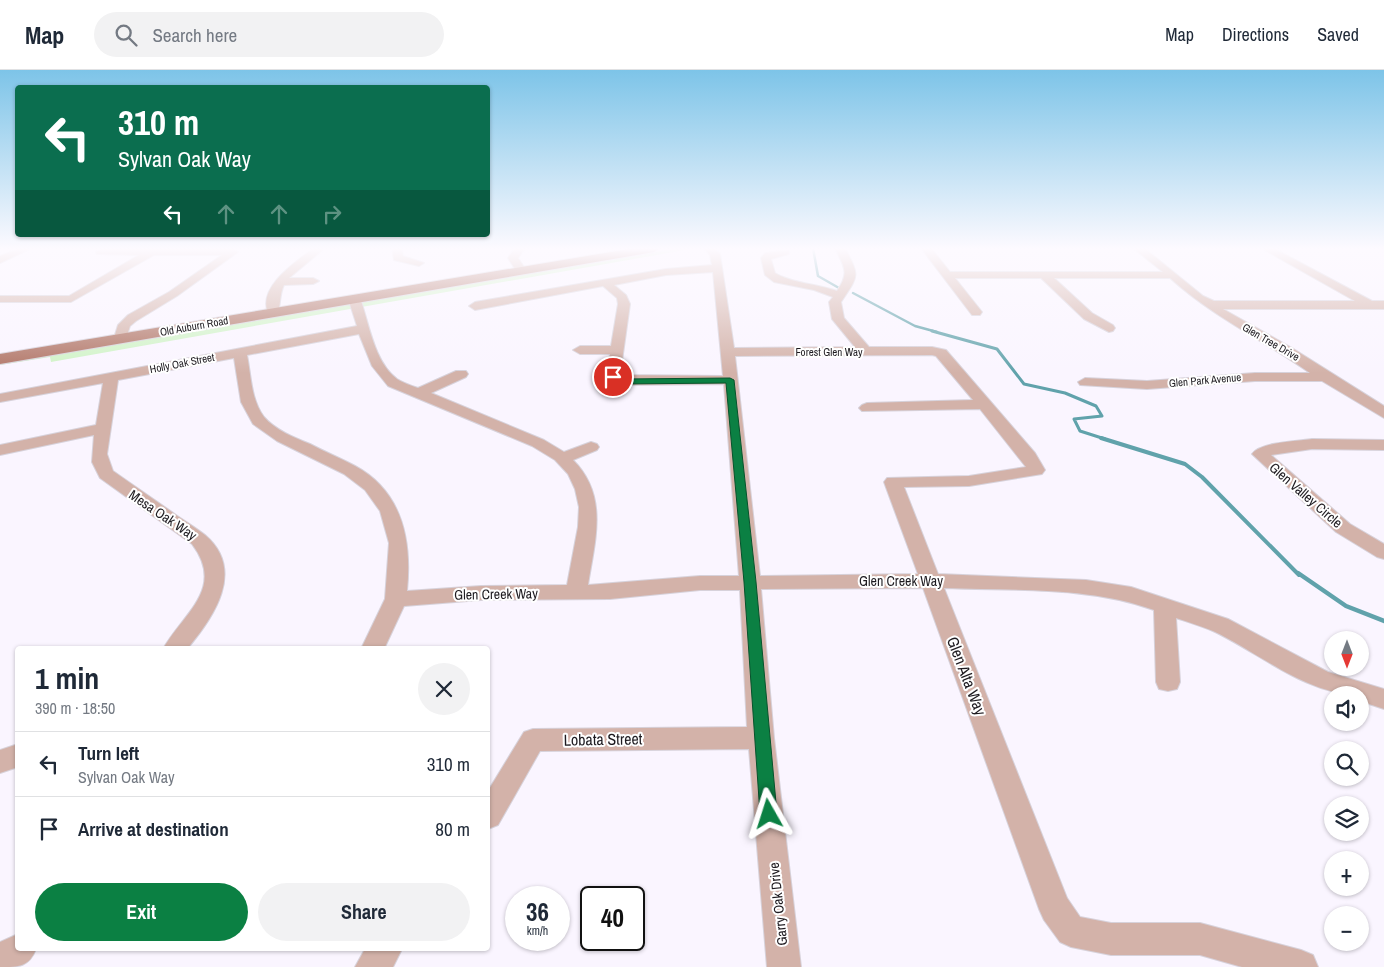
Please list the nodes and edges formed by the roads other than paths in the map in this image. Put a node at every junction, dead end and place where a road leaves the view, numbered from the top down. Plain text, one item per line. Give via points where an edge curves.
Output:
1 (18, 290) edge
2 (87, 290) edge
3 (179, 290) edge
4 (276, 290) edge
5 (402, 290) edge
6 (567, 290) edge
7 (614, 290) edge
8 (720, 290) edge
9 (824, 290) edge
10 (843, 290) edge
11 (959, 290) edge
12 (1060, 290) edge
13 (1189, 290) edge
14 (1342, 290) edge
15 (838, 296) junction
16 (0, 298) edge
17 (354, 298) junction
18 (1212, 305) junction
19 (1370, 305) junction
20 (1384, 305) edge
21 (475, 306) dead end
22 (273, 312) junction
23 (976, 312) dead end
24 (1109, 328) dead end
25 (364, 329) junction
26 (120, 338) junction
27 (580, 350) dead end
28 (616, 350) junction
29 (865, 351) junction
30 (932, 351) joint
31 (240, 352) junction
32 (726, 352) junction
33 (0, 359) edge
34 (461, 374) dead end
35 (111, 377) junction
36 (1325, 378) junction
37 (730, 380) junction
38 (1085, 382) dead end
39 (418, 394) junction
40 (0, 398) edge
41 (983, 404) junction
42 (867, 408) dead end
43 (1383, 412) edge
44 (103, 428) junction
45 (1384, 445) edge
46 (590, 447) dead end
47 (0, 450) edge
48 (562, 458) junction
49 (1384, 553) edge
50 (930, 581) junction
51 (750, 582) junction
52 (576, 593) junction
53 (396, 599) junction
54 (1165, 606) junction
55 (176, 646) edge
56 (373, 646) edge
57 (1168, 682) dead end
58 (1384, 699) edge
59 (761, 738) junction
60 (15, 756) edge
61 (0, 762) edge
62 (490, 813) edge
63 (16, 951) edge
64 (384, 951) edge
65 (0, 960) edge
66 (372, 967) edge
67 (784, 967) edge
68 (1302, 967) edge

1 - 16 street
2 - 16 street via 71,299
3 - 26 street via 128,321
4 - 22 street
5 - 17 main road, Old Auburn Road
6 - 21 street
7 - 28 street via 624,304
8 - 32 street, Garry Oak Drive
9 - 15 street
10 - 15 street
11 - 23 street
12 - 24 street via 1088,316
13 - 18 street, Glen Tree Drive
14 - 19 street
15 - 29 street via 835,302 838,318
17 - 22 main road, Old Auburn Road
17 - 25 street
18 - 19 street
18 - 36 street, Glen Tree Drive
19 - 20 street
22 - 26 main road, Old Auburn Road
25 - 31 street, Holly Oak Street
25 - 39 street via 384,376
26 - 33 main road, Old Auburn Road
27 - 28 street
28 - 37 street via 613,377 622,382
29 - 30 street, Forest Glen Way
29 - 32 street, Forest Glen Way
30 - 41 street, Glen Alta Way via 941,353
31 - 35 street, Holly Oak Street
31 - 53 street via 248,402 259,421 283,438 350,470 371,486 389,511 399,543
32 - 37 street, Garry Oak Drive
34 - 39 street
35 - 40 street, Holly Oak Street
35 - 44 street, Mesa Oak Way
36 - 38 street, Glen Park Avenue via 1255,376 1147,385
36 - 43 street, Glen Tree Drive
37 - 51 street, Garry Oak Drive
39 - 48 street via 538,443
41 - 42 street
41 - 50 street, Glen Alta Way via 1029,457 1036,470 969,481 893,482
44 - 47 street
44 - 55 street, Mesa Oak Way via 99,454 106,474 200,540 213,559 215,583 210,598
45 - 49 street, Glen Valley Circle via 1312,444 1260,454 1343,528
46 - 48 street
48 - 52 street via 579,476 588,502
50 - 51 street, Glen Creek Way
50 - 54 street, Glen Creek Way via 1086,587 1131,594
50 - 68 street, Glen Alta Way via 1055,909 1070,932 1112,939 1200,939
51 - 52 street, Glen Creek Way
51 - 59 street, Garry Oak Drive
52 - 53 street, Glen Creek Way via 481,593
53 - 56 street
54 - 57 street
54 - 58 street, Glen Creek Way via 1220,626 1320,678
59 - 62 street, Lobata Street via 533,740
59 - 67 street, Garry Oak Drive
60 - 61 street
63 - 65 street
64 - 66 street

